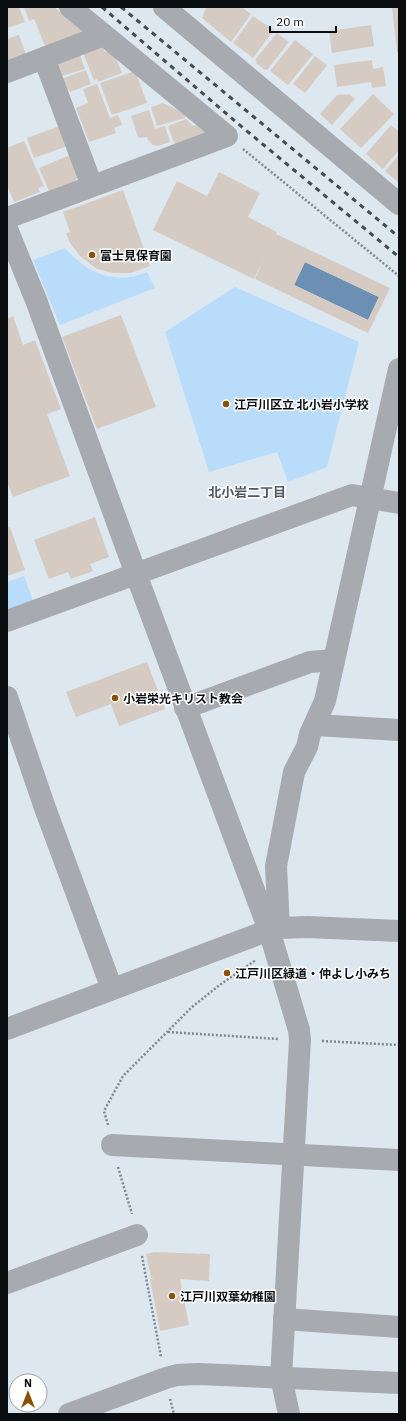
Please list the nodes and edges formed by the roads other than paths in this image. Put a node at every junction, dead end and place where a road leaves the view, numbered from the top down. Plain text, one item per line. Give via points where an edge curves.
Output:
1 (70, 7) edge
2 (164, 7) edge
3 (104, 35) junction
4 (44, 58) junction
5 (7, 72) edge
6 (92, 186) junction
7 (399, 204) edge
8 (7, 218) edge
9 (7, 229) edge
10 (399, 370) edge
11 (370, 497) junction
12 (399, 504) edge
13 (136, 574) junction
14 (7, 621) edge
15 (334, 660) junction
16 (7, 698) edge
17 (185, 708) junction
18 (315, 725) junction
19 (399, 730) edge
20 (280, 928) junction
21 (399, 931) edge
22 (112, 989) junction
23 (7, 1029) edge
24 (112, 1145) dead end
25 (293, 1155) junction
26 (399, 1160) edge
27 (137, 1235) dead end
28 (7, 1283) edge
29 (284, 1320) junction
30 (399, 1327) edge
31 (281, 1377) junction
32 (399, 1383) edge
33 (69, 1414) edge
34 (289, 1414) edge

1 - 3 street
2 - 7 street
3 - 4 street
3 - 6 street via 228,136
4 - 5 street
4 - 6 street
6 - 8 street
9 - 13 street via 36,300
10 - 11 street
11 - 12 street
11 - 13 street via 352,495
11 - 15 street
13 - 14 street
13 - 17 street
15 - 17 street via 310,662
15 - 18 street via 325,701
16 - 22 street
17 - 20 street
18 - 19 street
18 - 20 street via 294,772 276,866
20 - 21 street
20 - 22 street
20 - 25 street via 300,1040
22 - 23 street
24 - 25 street
25 - 26 street
25 - 29 street
27 - 28 street
29 - 30 street
29 - 31 street
31 - 32 street
31 - 33 street via 176,1375
31 - 34 street

